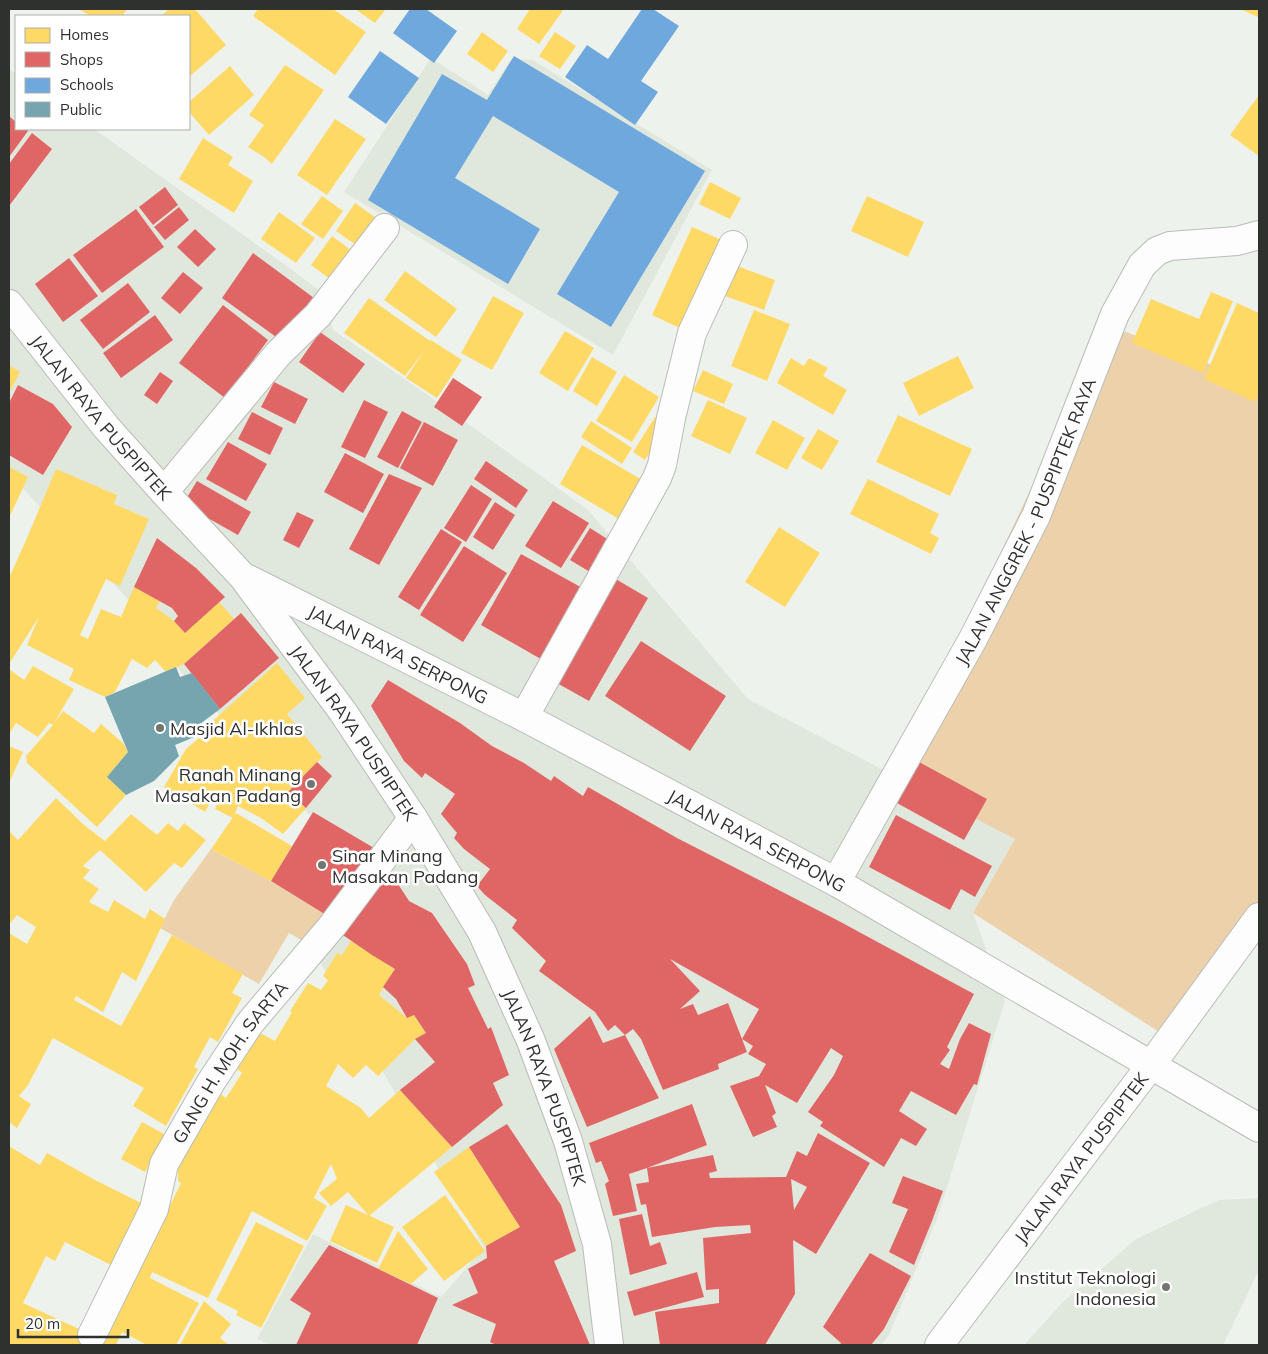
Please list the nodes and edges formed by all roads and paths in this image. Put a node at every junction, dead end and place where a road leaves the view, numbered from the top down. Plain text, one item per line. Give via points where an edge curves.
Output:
1 (385, 228) dead end
2 (1259, 236) edge
3 (733, 245) dead end
4 (9, 304) edge
5 (164, 492) junction
6 (243, 576) junction
7 (524, 717) junction
8 (413, 818) junction
9 (836, 882) junction
10 (1259, 917) edge
11 (1151, 1065) junction
12 (1259, 1128) edge
13 (92, 1334) dead end
14 (609, 1345) edge
15 (939, 1345) edge

1 - 5 street via 318,315 278,354
2 - 9 street, JALAN ANGGREK - PUSPIPTEK RAYA via 1237,241 1170,246 1157,251 1142,265 1115,314 1036,516 973,639
3 - 7 street via 692,333 657,478
4 - 5 street, JALAN RAYA PUSPIPTEK via 106,427
5 - 6 street, JALAN RAYA PUSPIPTEK
6 - 7 street, JALAN RAYA SERPONG
6 - 8 street, JALAN RAYA PUSPIPTEK via 343,712
7 - 9 street, JALAN RAYA SERPONG
8 - 13 street, GANG H. MOH. SARTA via 333,924 250,1023 211,1082 164,1164 154,1209
8 - 14 street, JALAN RAYA PUSPIPTEK via 482,932 531,1041 568,1141 597,1244
9 - 11 street, JALAN RAYA SERPONG
10 - 11 street, JALAN RAYA PUSPIPTEK
11 - 12 street, JALAN RAYA SERPONG
11 - 15 street, JALAN RAYA PUSPIPTEK

